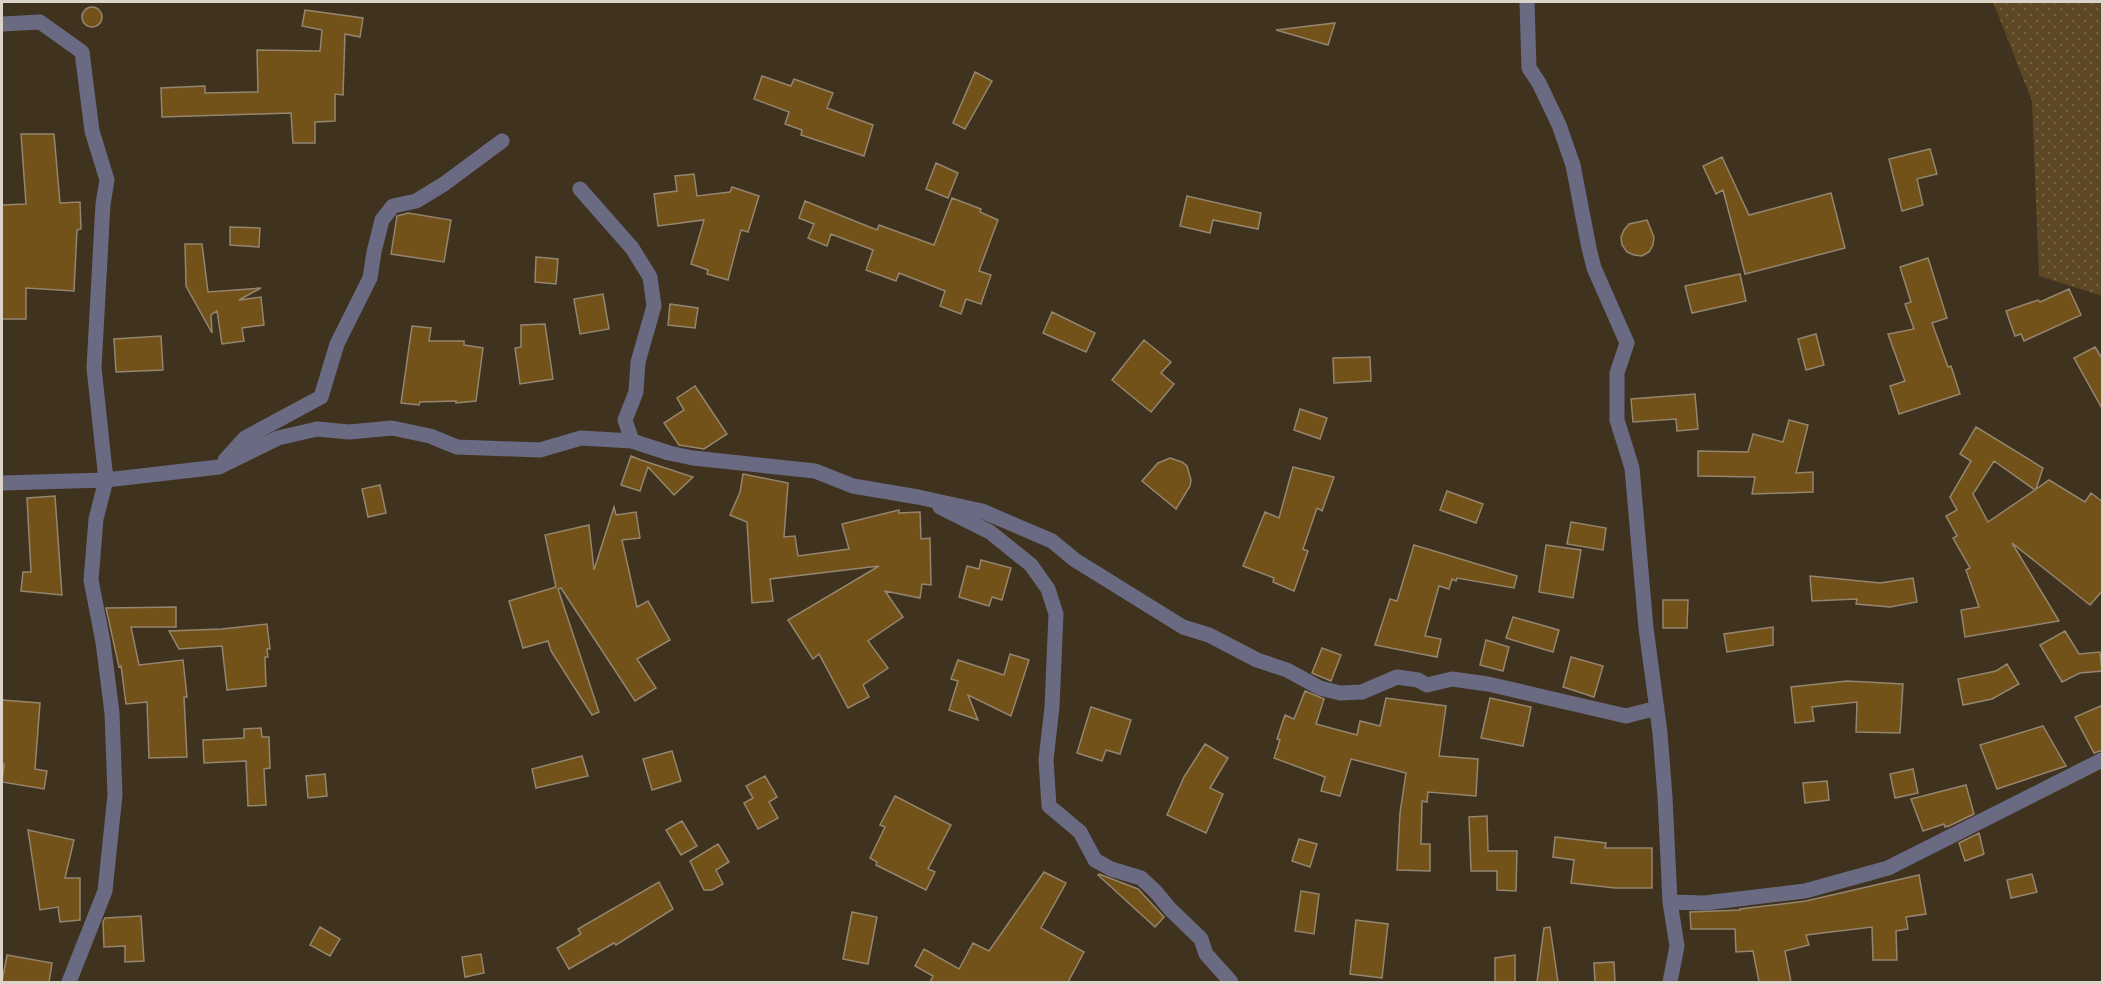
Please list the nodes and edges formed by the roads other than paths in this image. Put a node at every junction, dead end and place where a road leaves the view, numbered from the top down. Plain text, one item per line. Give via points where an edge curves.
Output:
1 (1527, 2) edge
2 (2, 24) edge
3 (502, 141) dead end
4 (580, 189) dead end
5 (632, 441) junction
6 (219, 467) junction
7 (106, 480) junction
8 (2, 483) edge
9 (918, 497) junction
10 (1657, 708) junction
11 (2103, 760) edge
12 (1670, 902) junction
13 (69, 982) edge
14 (1231, 982) edge
15 (1670, 982) edge

1 - 10 street via 1529,68 1559,125 1573,165 1594,268 1627,343 1617,373 1617,420 1632,468
2 - 7 street via 40,22 82,52 92,131 107,180 94,368
3 - 6 street via 416,201 393,206 382,220 370,278 337,344 321,397 245,438
4 - 5 street via 632,248 650,277 654,306 638,362 636,392 625,420
5 - 6 street via 581,438 540,450 458,447 392,428 349,432 317,429 278,438
5 - 9 street via 693,458 815,471 853,486
6 - 7 street
7 - 8 street
7 - 13 street via 96,519 91,579 112,713 115,795 105,891
9 - 10 street via 982,511 1052,542 1182,627 1209,635 1320,688 1340,693 1362,692 1397,677 1427,685 1452,679 1542,695 1626,716
9 - 14 street via 990,532 1031,565 1048,589 1056,614 1046,760 1049,806 1080,832 1095,860 1140,878 1155,891 1201,939 1206,954
10 - 12 street
11 - 12 street via 1888,868 1805,891 1705,903
12 - 15 street via 1677,946

